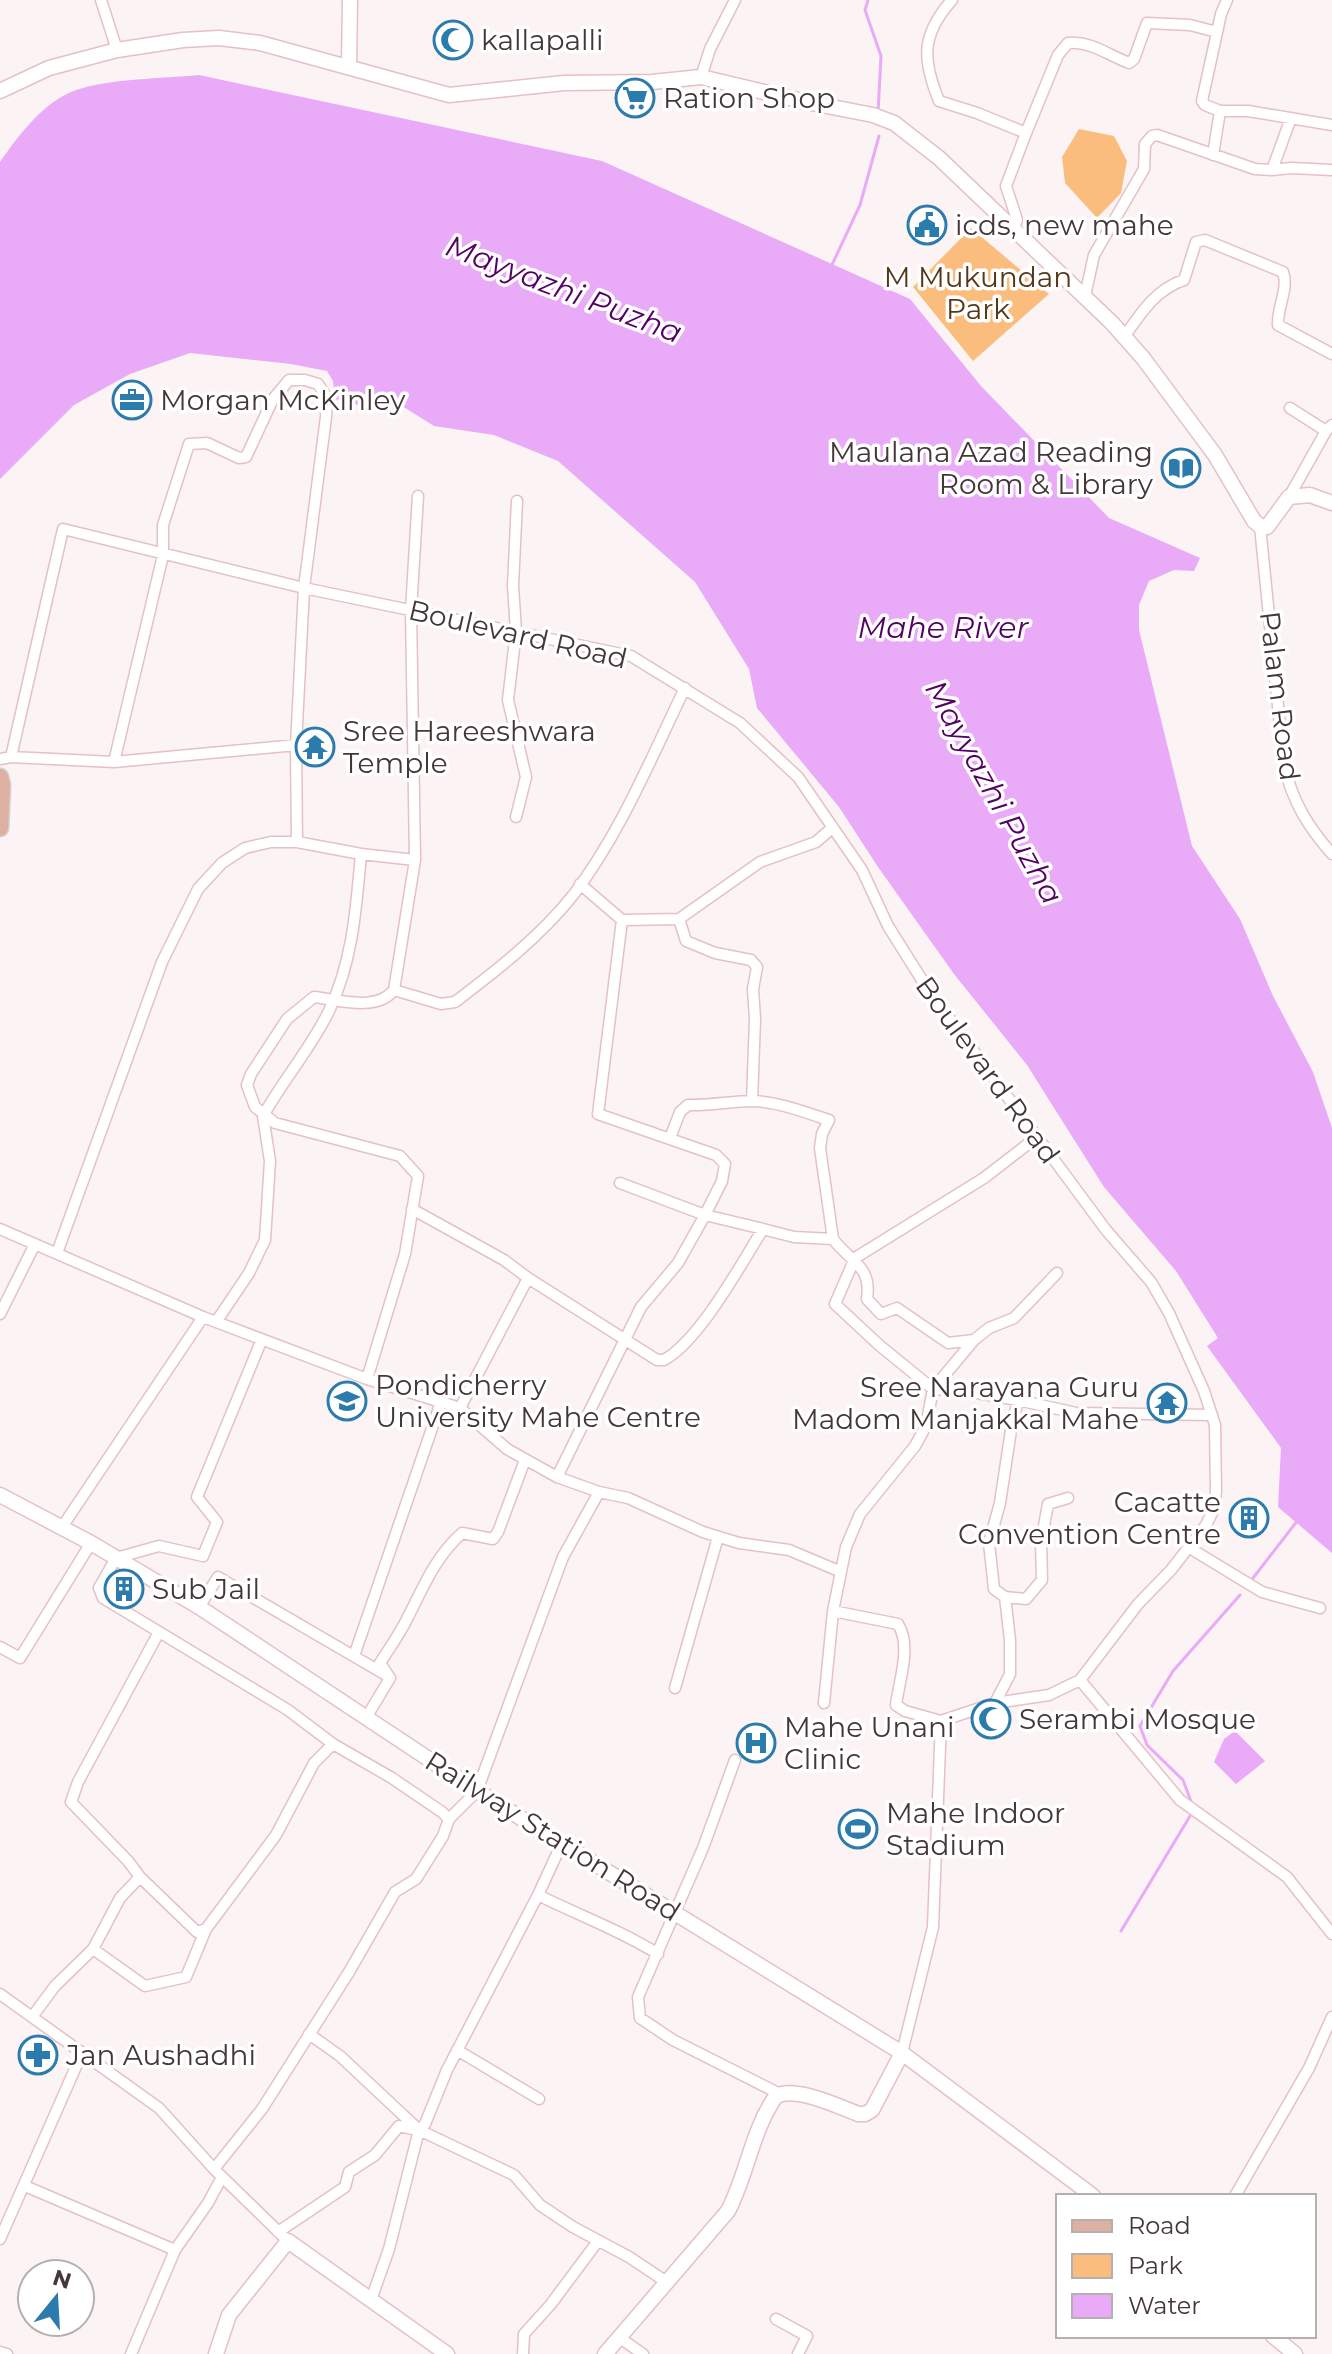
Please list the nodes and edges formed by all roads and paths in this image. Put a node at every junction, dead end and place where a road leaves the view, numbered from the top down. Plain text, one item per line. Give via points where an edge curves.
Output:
1 (101, 0) edge
2 (350, 0) edge
3 (735, 0) edge
4 (952, 0) edge
5 (1227, 0) edge
6 (1217, 32) junction
7 (117, 50) junction
8 (349, 66) junction
9 (701, 77) junction
10 (0, 91) edge
11 (1220, 111) junction
12 (1291, 118) junction
13 (1332, 125) edge
14 (1026, 133) junction
15 (1213, 155) junction
16 (1272, 170) junction
17 (1332, 170) edge
18 (1014, 228) junction
19 (1085, 296) junction
20 (1124, 337) junction
21 (1332, 354) edge
22 (1290, 408) dead end
23 (1329, 428) edge
24 (418, 496) dead end
25 (1289, 497) junction
26 (517, 501) dead end
27 (1332, 503) edge
28 (1260, 526) junction
29 (163, 555) junction
30 (304, 588) junction
31 (411, 610) junction
32 (516, 631) junction
33 (685, 688) junction
34 (296, 745) junction
35 (6, 758) edge
36 (114, 762) junction
37 (0, 777) edge
38 (516, 817) dead end
39 (0, 828) edge
40 (832, 828) junction
41 (297, 842) junction
42 (361, 854) junction
43 (1332, 854) edge
44 (415, 860) junction
45 (580, 884) junction
46 (679, 919) junction
47 (622, 920) junction
48 (394, 990) junction
49 (333, 999) junction
50 (752, 1101) junction
51 (263, 1116) junction
52 (1037, 1137) junction
53 (670, 1138) junction
54 (620, 1183) dead end
55 (412, 1209) junction
56 (705, 1215) junction
57 (0, 1229) edge
58 (763, 1229) junction
59 (833, 1239) junction
60 (35, 1244) junction
61 (57, 1253) junction
62 (855, 1258) junction
63 (1057, 1273) dead end
64 (528, 1278) junction
65 (0, 1314) edge
66 (203, 1317) junction
67 (216, 1322) junction
68 (623, 1338) junction
69 (262, 1339) junction
70 (974, 1340) junction
71 (367, 1379) junction
72 (933, 1389) junction
73 (1018, 1400) junction
74 (441, 1402) junction
75 (460, 1408) junction
76 (1212, 1415) junction
77 (525, 1460) junction
78 (557, 1477) junction
79 (599, 1492) junction
80 (0, 1495) edge
81 (1068, 1498) dead end
82 (62, 1527) junction
83 (718, 1537) junction
84 (91, 1543) junction
85 (1188, 1547) junction
86 (116, 1558) junction
87 (839, 1571) junction
88 (1005, 1597) junction
89 (199, 1607) junction
90 (1320, 1608) dead end
91 (833, 1611) junction
92 (159, 1632) junction
93 (0, 1647) edge
94 (354, 1656) junction
95 (390, 1678) junction
96 (1080, 1680) junction
97 (675, 1688) dead end
98 (824, 1703) dead end
99 (995, 1703) junction
100 (366, 1718) junction
101 (941, 1721) junction
102 (333, 1744) junction
103 (735, 1760) dead end
104 (477, 1791) junction
105 (449, 1819) junction
106 (562, 1843) junction
107 (140, 1877) junction
108 (538, 1895) junction
109 (674, 1911) junction
110 (206, 1929) junction
111 (1332, 1934) edge
112 (93, 1949) junction
113 (658, 1954) junction
114 (0, 1994) edge
115 (32, 2017) junction
116 (1332, 2017) edge
117 (309, 2034) junction
118 (457, 2050) junction
119 (82, 2053) junction
120 (902, 2053) junction
121 (780, 2094) junction
122 (539, 2099) dead end
123 (419, 2130) junction
124 (218, 2173) junction
125 (25, 2186) junction
126 (1090, 2194) edge
127 (1236, 2194) edge
128 (283, 2236) junction
129 (0, 2239) edge
130 (598, 2241) junction
131 (175, 2250) junction
132 (668, 2283) junction
133 (371, 2300) junction
134 (776, 2319) dead end
135 (620, 2338) junction
136 (1275, 2338) edge
137 (0, 2352) edge
138 (7, 2354) edge
139 (131, 2354) edge
140 (216, 2354) edge
141 (447, 2354) edge
142 (523, 2354) edge
143 (605, 2354) edge
144 (643, 2354) edge
145 (798, 2354) edge
146 (1295, 2354) edge

1 - 7 street
2 - 8 street
3 - 9 street
4 - 14 street via 926,41 930,79 939,101
5 - 6 street
6 - 11 street via 1202,101
6 - 14 street via 1147,23 1129,63 1102,49 1068,43
7 - 8 street via 219,38
7 - 10 street via 49,68
8 - 9 street via 449,95
9 - 18 street via 894,123
11 - 12 street
11 - 15 street
12 - 13 street
12 - 16 street
14 - 18 street via 1006,186 1017,220
15 - 16 street
15 - 19 street via 1152,136 1145,144 1144,169 1094,255
16 - 17 street
18 - 19 street
19 - 20 street
20 - 21 street via 1155,296 1184,280 1196,242 1205,240 1283,272 1278,325
20 - 28 street via 1215,455
22 - 23 street
23 - 25 street
24 - 31 street
25 - 27 street via 1310,495
25 - 28 street via 1272,523
26 - 32 street
28 - 43 street, Palam Road via 1284,766 1301,813
29 - 30 street, Boulevard Road
29 - 30 street via 163,525 189,444 207,443 246,457 273,399 289,380 305,380 318,384 327,398
29 - 35 street, Boulevard Road via 63,529
29 - 36 street
30 - 31 street, Boulevard Road
30 - 34 street
31 - 32 street, Boulevard Road
31 - 44 street
32 - 33 street, Boulevard Road via 631,656
32 - 38 street via 508,700 526,777
33 - 40 street, Boulevard Road via 740,723 798,777
33 - 45 street via 614,834
34 - 36 street
34 - 41 street
35 - 36 street
37 - 39 main road
40 - 46 street via 816,842 760,862
40 - 52 street, Boulevard Road via 862,870 888,926 927,988
41 - 42 street
41 - 61 street via 245,848 198,889 162,962
42 - 44 street
42 - 49 street via 352,945
44 - 48 street
45 - 47 street
45 - 48 street via 530,940 455,1002 441,1004
46 - 47 street
46 - 50 street via 686,941 751,960 757,967
47 - 53 street via 598,1114
48 - 49 street via 387,999 372,1003
49 - 51 street
49 - 51 street via 314,997 287,1019 251,1074 249,1093
50 - 53 street via 688,1105
50 - 59 street via 829,1120 820,1148
51 - 55 street via 400,1156 418,1176
51 - 67 street via 270,1161 265,1240
52 - 62 street via 984,1178
52 - 76 street, Boulevard Road via 1151,1282
53 - 56 street via 716,1155 725,1164
54 - 56 street
55 - 64 street
55 - 71 street via 405,1254
56 - 58 street
56 - 68 street via 678,1263 651,1293
57 - 60 street
58 - 59 street
58 - 68 street via 716,1301 669,1358 657,1360
59 - 62 street
60 - 61 street
60 - 65 street
61 - 66 street
62 - 70 street via 869,1282 867,1299 881,1314 897,1308 948,1343
62 - 72 street via 835,1304
63 - 70 street via 1014,1318
64 - 68 street
64 - 75 street
66 - 67 street
66 - 82 street
67 - 69 street
68 - 78 street
69 - 71 street
69 - 86 street via 197,1497 217,1522 203,1556 159,1546
70 - 72 street
71 - 74 street
72 - 73 street
72 - 87 street via 926,1426 860,1514
73 - 76 street via 1076,1413
73 - 88 street via 989,1543 994,1589
74 - 75 street
74 - 94 street
75 - 77 street
76 - 85 street, Boulevard Road via 1215,1502 1206,1525
77 - 78 street
77 - 95 street via 493,1539 462,1533 431,1570 380,1663
78 - 79 street
79 - 83 street via 628,1498
79 - 104 street via 563,1557
80 - 82 street, Railway Station Road
81 - 88 street via 1048,1504 1042,1580 1026,1599
82 - 84 street, Railway Station Road
83 - 87 street via 789,1550
83 - 97 street
84 - 86 street, Railway Station Road
84 - 93 street via 20,1658
85 - 90 street via 1262,1592
85 - 96 street, Boulevard Road
86 - 89 street, Railway Station Road
86 - 92 street via 99,1588 103,1598
87 - 91 street
88 - 99 street via 1010,1674
89 - 94 street via 218,1577
89 - 100 street, Railway Station Road
91 - 98 street
91 - 101 street via 898,1624 905,1645 896,1705
92 - 102 street via 288,1710
92 - 107 street via 71,1802
94 - 95 street
95 - 100 street
96 - 99 street via 1049,1695
96 - 111 street via 1180,1800 1287,1877
99 - 101 street
100 - 104 street, Railway Station Road
101 - 120 street via 933,1927
102 - 105 street
102 - 110 street via 314,1763 276,1835
103 - 109 street
104 - 105 street
104 - 106 street, Railway Station Road
105 - 117 street via 416,1879 395,1892
106 - 108 street
106 - 109 street, Railway Station Road
107 - 110 street via 197,1932
107 - 112 street via 120,1898
108 - 113 street
108 - 118 street
109 - 113 street
109 - 120 street, Railway Station Road
110 - 112 street via 186,1977 145,1986
112 - 115 street
113 - 121 street via 638,1997 640,2018
114 - 115 street
115 - 119 street
116 - 127 street via 1309,2068
117 - 123 street
117 - 124 street
118 - 122 street
118 - 123 street
119 - 124 street via 159,2108
119 - 125 street
120 - 121 street via 865,2114 798,2094
120 - 126 street, Railway Station Road
121 - 132 street via 761,2124 728,2211
123 - 128 street via 399,2126 375,2155 349,2172 345,2187
123 - 130 street via 514,2175 540,2205
123 - 133 street
124 - 128 street
124 - 131 street via 208,2203
125 - 129 street
125 - 131 street
128 - 133 street
128 - 140 street via 229,2315
130 - 132 street
130 - 142 street via 524,2334
131 - 139 street
132 - 135 street
133 - 141 street
134 - 145 street via 807,2336
135 - 143 street
135 - 144 street
136 - 146 street
137 - 138 street

